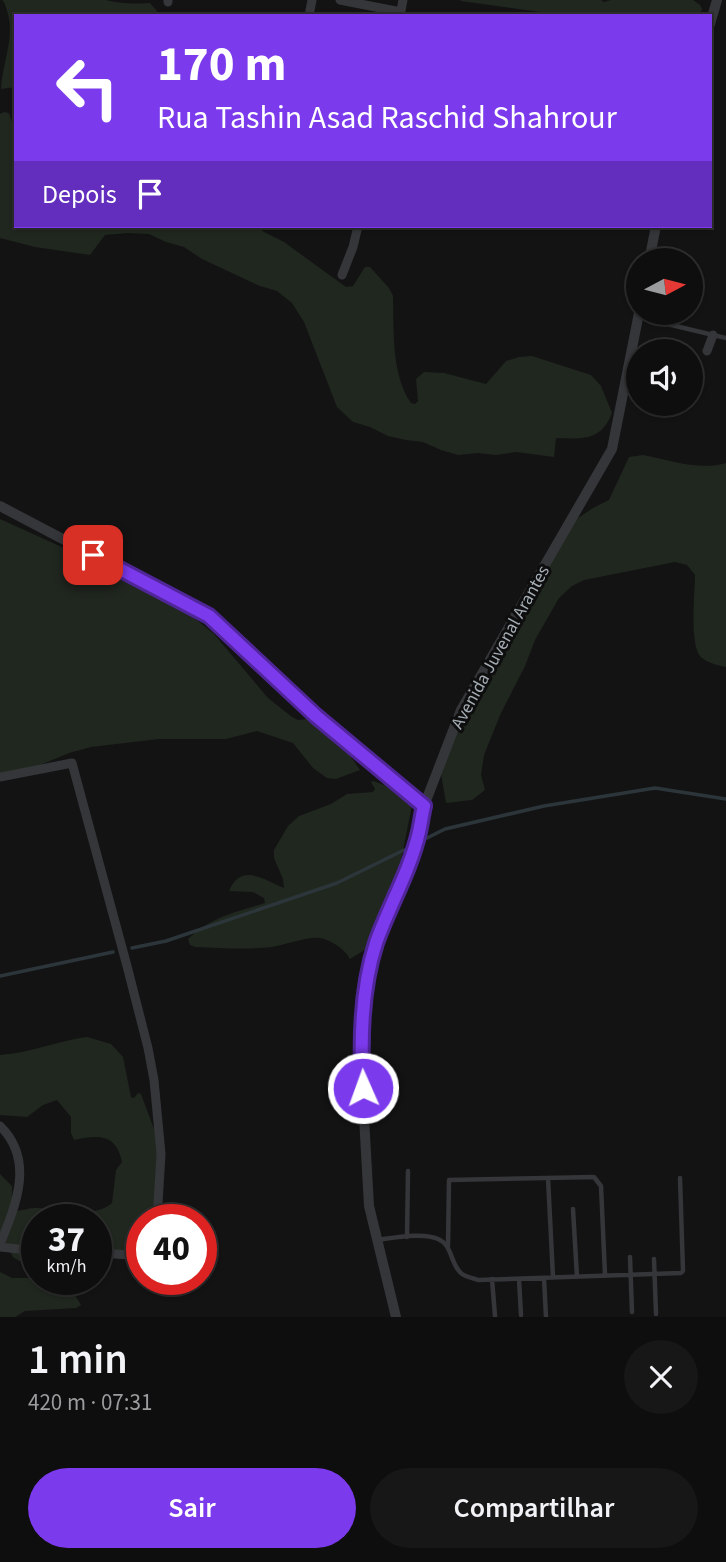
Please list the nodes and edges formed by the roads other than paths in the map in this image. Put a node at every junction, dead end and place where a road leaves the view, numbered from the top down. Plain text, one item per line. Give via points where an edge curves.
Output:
1 (341, 0) edge
2 (403, 0) edge
3 (718, 0) edge
4 (400, 14) edge
5 (712, 17) edge
6 (358, 228) edge
7 (656, 228) edge
8 (652, 248) edge
9 (342, 275) dead end
10 (637, 326) edge
11 (680, 326) edge
12 (713, 335) junction
13 (726, 338) edge
14 (707, 351) dead end
15 (0, 506) edge
16 (0, 777) edge
17 (424, 806) junction
18 (0, 1126) edge
19 (408, 1171) dead end
20 (548, 1178) junction
21 (680, 1178) dead end
22 (158, 1204) edge
23 (573, 1209) dead end
24 (407, 1237) junction
25 (376, 1240) junction
26 (0, 1246) edge
27 (448, 1247) junction
28 (21, 1249) edge
29 (630, 1257) dead end
30 (654, 1259) dead end
31 (654, 1274) junction
32 (630, 1275) junction
33 (605, 1276) junction
34 (577, 1277) junction
35 (544, 1278) junction
36 (553, 1278) junction
37 (492, 1279) junction
38 (519, 1279) junction
39 (632, 1312) dead end
40 (656, 1314) dead end
41 (522, 1315) dead end
42 (495, 1316) edge
43 (396, 1317) edge
44 (546, 1317) edge

1 - 4 street
2 - 4 street
3 - 5 street
6 - 9 street
7 - 8 street
10 - 17 street, Avenida Juvenal Arantes via 612,449 461,710
11 - 12 lane
12 - 13 lane
12 - 14 street
15 - 17 street via 209,616 316,716
16 - 22 street via 72,763 148,1048 161,1154
17 - 25 street, Avenida Juvenal Arantes via 419,833 367,979 361,1064 369,1206
18 - 26 street via 12,1139 20,1172 15,1207
19 - 24 lane
20 - 27 lane via 449,1180
20 - 33 lane via 594,1177 599,1181
20 - 36 lane
21 - 31 lane via 683,1271
23 - 34 lane
24 - 25 lane
24 - 27 lane via 429,1236
25 - 43 street, Avenida Juvenal Arantes
26 - 28 street
27 - 37 lane via 464,1276
29 - 32 lane
30 - 31 lane
31 - 32 lane
31 - 40 lane
32 - 33 lane
32 - 39 lane
33 - 34 lane
34 - 36 lane
35 - 36 lane
35 - 38 lane
35 - 44 lane
37 - 38 lane
37 - 42 lane
38 - 41 lane

